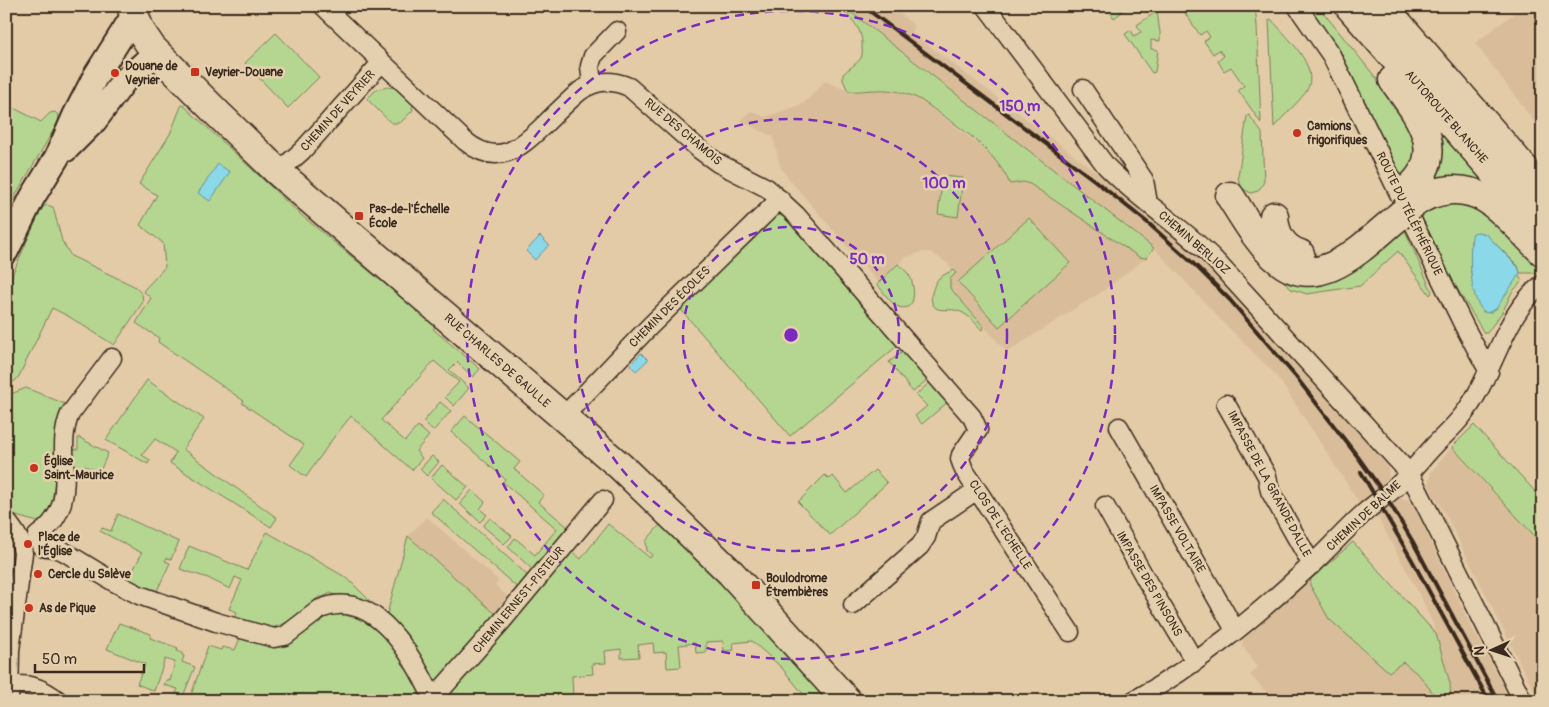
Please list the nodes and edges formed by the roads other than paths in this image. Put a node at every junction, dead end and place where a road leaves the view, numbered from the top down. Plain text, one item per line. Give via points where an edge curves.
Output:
1 (323, 6) edge
2 (986, 6) edge
3 (1297, 6) edge
4 (1338, 6) edge
5 (1349, 6) edge
6 (1383, 6) edge
7 (135, 17) edge
8 (618, 31) dead end
9 (156, 53) junction
10 (381, 63) junction
11 (592, 84) junction
12 (1083, 89) dead end
13 (57, 157) junction
14 (278, 172) junction
15 (1543, 190) edge
16 (1230, 196) dead end
17 (780, 199) junction
18 (1148, 203) junction
19 (1402, 204) junction
20 (1274, 216) dead end
21 (1543, 228) edge
22 (6, 251) edge
23 (1543, 252) edge
24 (1543, 284) edge
25 (112, 358) dead end
26 (1489, 372) junction
27 (1226, 404) dead end
28 (563, 417) junction
29 (972, 417) joint
30 (1119, 427) dead end
31 (1410, 474) junction
32 (977, 490) junction
33 (603, 500) dead end
34 (1105, 506) dead end
35 (6, 520) edge
36 (18, 535) junction
37 (39, 541) junction
38 (23, 554) junction
39 (1312, 565) junction
40 (853, 605) dead end
41 (1234, 630) junction
42 (1070, 632) dead end
43 (1194, 662) junction
44 (8, 691) edge
45 (433, 698) edge
46 (59, 701) edge
47 (847, 701) edge
48 (1133, 701) edge
49 (1523, 701) edge

1 - 10 street, CHEMIN DE VEYRIER
2 - 18 street, CHEMIN BERLIOZ via 1100,159
3 - 26 street, ROUTE DU TÉLÉPHÉRIQUE via 1331,55
4 - 19 main road via 1414,109 1427,134 1425,166
5 - 21 main road, AUTOROUTE BLANCHE
6 - 15 main road, AUTOROUTE BLANCHE
7 - 9 main road, RUE CHARLES DE GAULLE
7 - 13 main road via 95,77
8 - 11 street via 593,56 590,66
9 - 13 main road via 124,81 95,120
9 - 14 main road, RUE CHARLES DE GAULLE
10 - 11 street via 474,149 489,154 504,154 518,148 580,90
10 - 14 street, CHEMIN DE VEYRIER via 302,151
11 - 17 street, RUE DES CHAMOIS via 607,81 629,87 700,150
12 - 18 street via 1144,180
13 - 22 main road
14 - 28 main road, RUE CHARLES DE GAULLE
16 - 19 main road via 1275,258 1289,267 1306,271 1323,270 1341,262
17 - 28 street, CHEMIN DES ÉCOLES via 649,327
17 - 29 street, RUE DES CHAMOIS
18 - 31 street, CHEMIN BERLIOZ via 1197,242 1234,279
19 - 20 main road via 1335,250 1312,256 1297,253 1283,244 1275,228
19 - 23 main road via 1441,191 1478,194 1490,201
24 - 26 street, CHEMIN DE BALME via 1517,312
25 - 37 street via 67,421 63,497 56,518
26 - 31 street, CHEMIN DE BALME via 1462,416
27 - 39 street, IMPASSE DE LA GRANDE DALLE
28 - 47 main road, RUE CHARLES DE GAULLE via 703,544
29 - 32 street, CLOS DE L'ECHELLE via 978,430 963,450 960,460
30 - 41 street, IMPASSE VOLTAIRE
31 - 39 street, CHEMIN DE BALME via 1364,513
31 - 49 street, CHEMIN BERLIOZ
32 - 40 street via 931,521 920,546
32 - 42 street, CLOS DE L'ECHELLE
33 - 45 street, CHEMIN ERNEST-PISTEUR
34 - 43 street, IMPASSE DES PINSONS
35 - 36 street
36 - 37 street
36 - 38 street
37 - 38 street via 32,552
37 - 45 street via 63,551 139,595 274,638 285,636 326,606 345,605 364,610 396,636 407,650
38 - 44 street
39 - 41 street, CHEMIN DE BALME
41 - 43 street, CHEMIN DE BALME
43 - 48 street, CHEMIN DE BALME
44 - 46 street via 38,687

